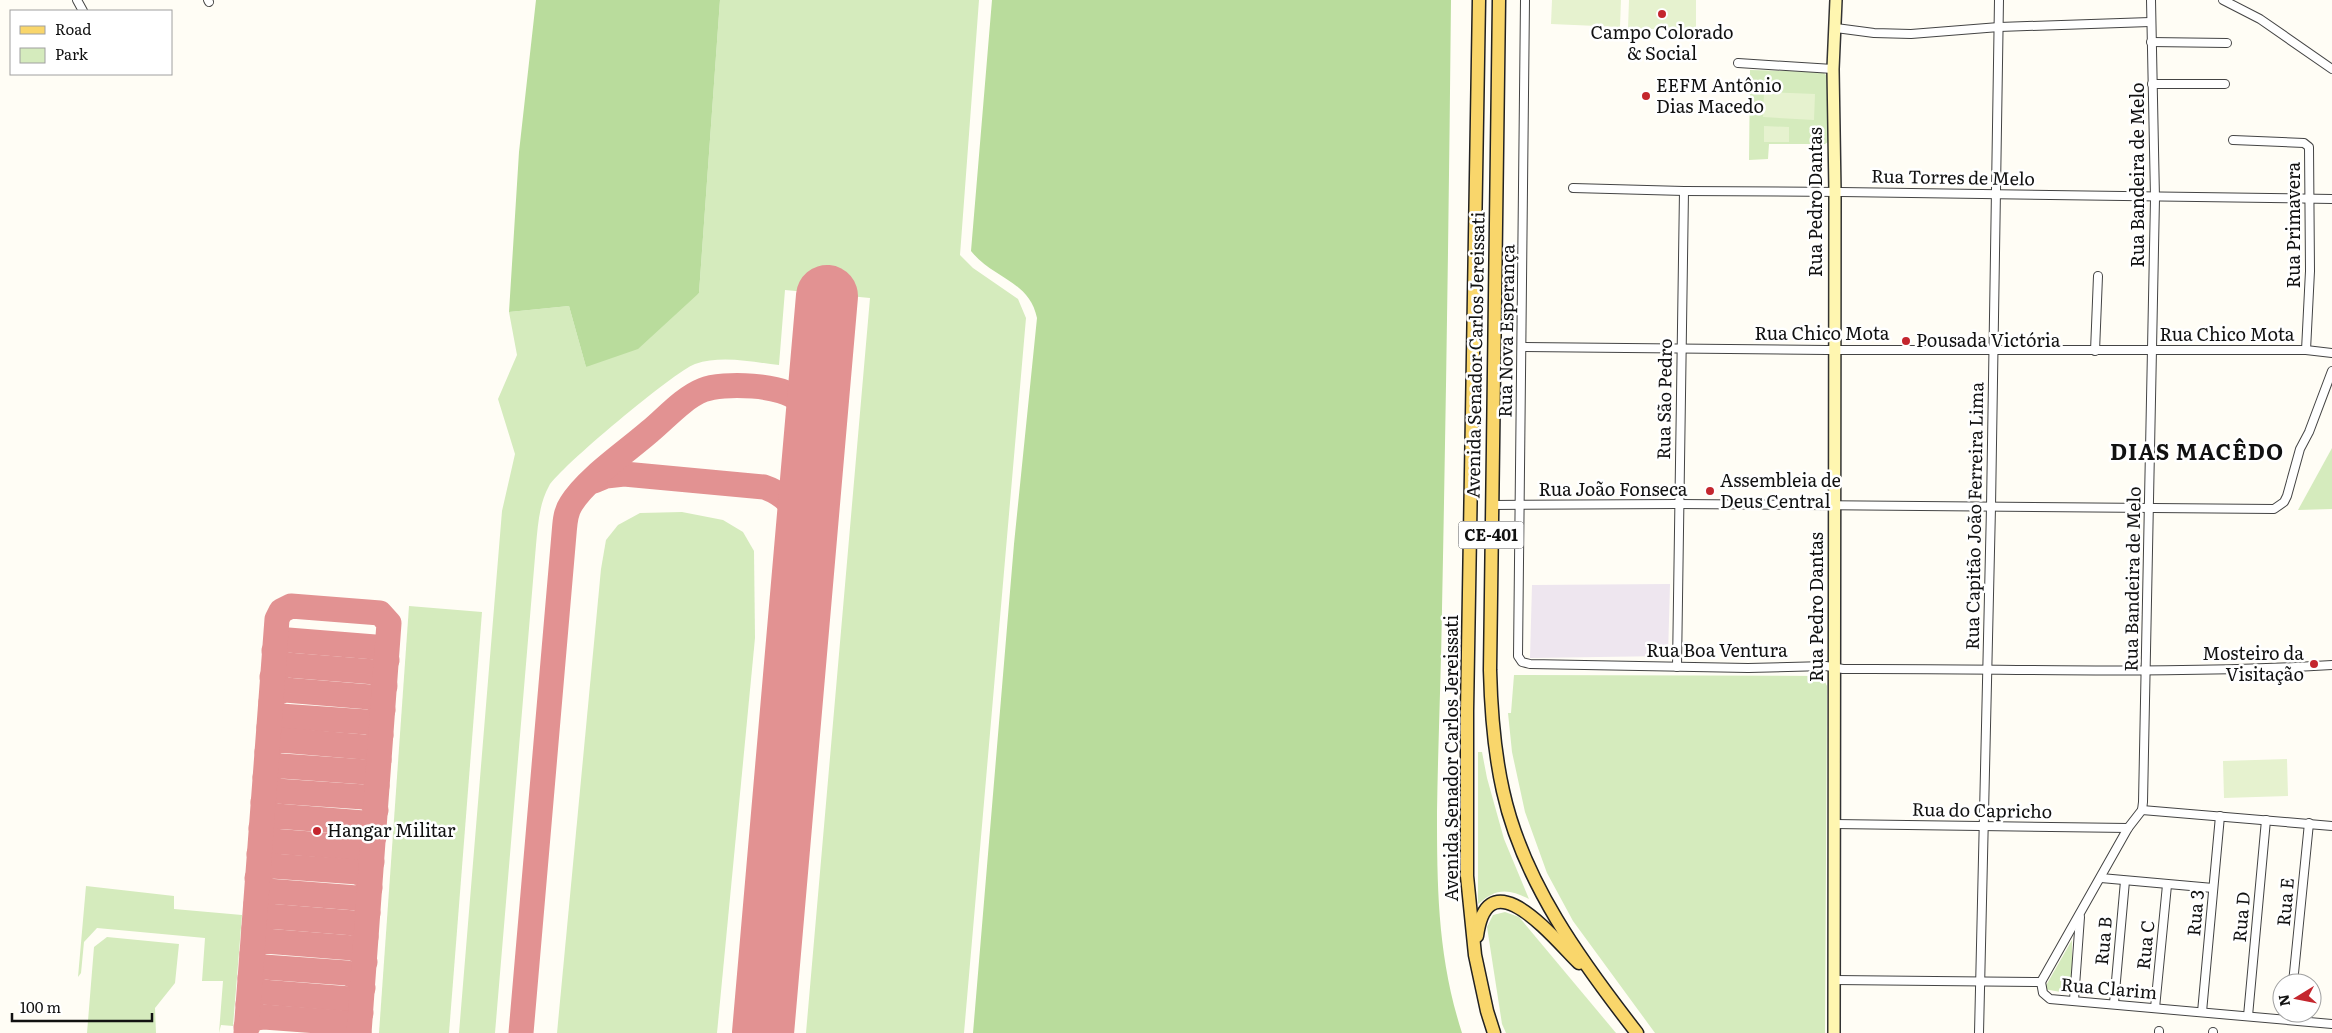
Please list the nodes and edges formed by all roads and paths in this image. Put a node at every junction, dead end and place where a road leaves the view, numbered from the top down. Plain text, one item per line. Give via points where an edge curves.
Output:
1 (1479, 0) edge
2 (1499, 0) edge
3 (1526, 0) edge
4 (1836, 0) edge
5 (1999, 0) edge
6 (2151, 0) edge
7 (2223, 0) edge
8 (2150, 22) junction
9 (1999, 27) junction
10 (1836, 28) junction
11 (2151, 42) junction
12 (2227, 42) dead end
13 (1738, 63) dead end
14 (2332, 69) edge
15 (1832, 70) junction
16 (2152, 84) junction
17 (2225, 84) dead end
18 (2233, 140) dead end
19 (1573, 188) dead end
20 (1684, 192) junction
21 (1835, 192) junction
22 (1995, 194) junction
23 (2155, 198) junction
24 (2311, 198) junction
25 (2332, 200) edge
26 (2098, 276) dead end
27 (1522, 347) junction
28 (1682, 348) junction
29 (1834, 350) junction
30 (1994, 350) junction
31 (2306, 350) junction
32 (2095, 351) junction
33 (2152, 351) junction
34 (2332, 353) edge
35 (2332, 371) edge
36 (1678, 504) junction
37 (1492, 505) junction
38 (1520, 505) junction
39 (1834, 506) junction
40 (1991, 507) junction
41 (2150, 508) junction
42 (1522, 662) joint
43 (2332, 666) edge
44 (1677, 667) junction
45 (1835, 668) junction
46 (2146, 669) junction
47 (1986, 671) junction
48 (2142, 810) junction
49 (2220, 816) junction
50 (2266, 820) junction
51 (2309, 823) junction
52 (1835, 824) junction
53 (1982, 825) junction
54 (2332, 826) edge
55 (2128, 828) junction
56 (2101, 878) junction
57 (2125, 881) junction
58 (2167, 885) junction
59 (2213, 888) junction
60 (2080, 916) junction
61 (1475, 955) junction
62 (2294, 973) edge
63 (1594, 977) junction
64 (1835, 980) junction
65 (1979, 982) junction
66 (2042, 982) junction
67 (2074, 1000) junction
68 (2114, 1004) junction
69 (2155, 1008) junction
70 (2202, 1012) junction
71 (2248, 1016) junction
72 (2272, 1016) edge
73 (1494, 1033) edge
74 (1637, 1033) edge
75 (1834, 1033) edge
76 (1979, 1033) edge

1 - 61 main road, Avenida Senador Carlos Jereissati / CE-401 via 1466,711 1467,876
2 - 37 main road, Avenida Senador Carlos Jereissati / CE-401
3 - 27 street, Rua Nova Esperança
4 - 10 main road, Rua Pedro Dantas
5 - 9 street, Rua Capitão João Ferreira Lima
6 - 8 street, Rua Bandeira de Melo
7 - 14 street via 2260,19
8 - 9 street
8 - 11 street, Rua Bandeira de Melo
9 - 10 street via 1912,34
9 - 22 street, Rua Capitão João Ferreira Lima
10 - 15 main road, Rua Pedro Dantas
11 - 12 street
11 - 16 street, Rua Bandeira de Melo
13 - 15 street
15 - 21 main road, Rua Pedro Dantas
16 - 17 street
16 - 23 street, Rua Bandeira de Melo
18 - 24 street, Rua Primavera via 2307,145
19 - 20 street, Rua Torres de Melo
20 - 21 street, Rua Torres de Melo
20 - 28 street, Rua São Pedro
21 - 22 street, Rua Torres de Melo
21 - 29 main road, Rua Pedro Dantas
22 - 23 street, Rua Torres de Melo
22 - 30 street, Rua Capitão João Ferreira Lima
23 - 24 street, Rua Torres de Melo
23 - 33 street, Rua Bandeira de Melo
24 - 25 street, Rua Torres de Melo
24 - 31 street, Rua Primavera
26 - 32 street
27 - 28 street, Rua Chico Mota
27 - 38 street, Rua Nova Esperança
28 - 29 street, Rua Chico Mota
28 - 36 street, Rua São Pedro
29 - 30 street, Rua Chico Mota
29 - 39 main road, Rua Pedro Dantas
30 - 32 street, Rua Chico Mota
30 - 40 street, Rua Capitão João Ferreira Lima
31 - 33 street, Rua Chico Mota
31 - 34 street, Rua Chico Mota
32 - 33 street, Rua Chico Mota
33 - 41 street, Rua Bandeira de Melo
35 - 41 street, Rua João Fonseca via 2300,449 2284,502 2274,509
36 - 38 street, Rua João Fonseca
36 - 39 street, Rua João Fonseca
36 - 44 street, Rua São Pedro
37 - 38 street, Rua João Fonseca
37 - 63 main road, Avenida Senador Carlos Jereissati / CE-401 via 1490,702 1503,792 1529,867
38 - 42 street, Rua Nova Esperança via 1518,656
39 - 40 street, Rua João Fonseca
39 - 45 main road, Rua Pedro Dantas
40 - 41 street, Rua João Fonseca
40 - 47 street, Rua Capitão João Ferreira Lima
41 - 46 street, Rua Bandeira de Melo
42 - 44 street, Rua Boa Ventura
43 - 46 street, Rua Boa Ventura
44 - 45 street, Rua Boa Ventura
45 - 47 street, Rua Boa Ventura
45 - 52 main road, Rua Pedro Dantas
46 - 47 street, Rua Boa Ventura
46 - 48 street, Rua Bandeira de Melo
47 - 53 street, Rua Capitão João Ferreira Lima
48 - 49 street
48 - 55 street
49 - 50 street
49 - 59 street, Rua 3
50 - 51 street
50 - 71 street, Rua D
51 - 54 street
51 - 62 street, Rua E
52 - 53 street, Rua do Capricho
52 - 64 main road, Rua Pedro Dantas
53 - 55 street, Rua do Capricho
53 - 65 street, Rua Capitão João Ferreira Lima
55 - 56 street
56 - 57 street
56 - 60 street
57 - 58 street
57 - 68 street, Rua B
58 - 59 street
58 - 69 street, Rua C
59 - 70 street, Rua 3
60 - 66 street
60 - 67 street
61 - 63 main road via 1479,921 1484,912 1490,906 1509,902 1526,911
61 - 73 main road, Avenida Senador Carlos Jereissati / CE-401
63 - 74 main road, Avenida Senador Carlos Jereissati / CE-401
64 - 65 street, Rua Clarim
64 - 75 main road, Rua Pedro Dantas
65 - 66 street, Rua Clarim
65 - 76 street, Rua Capitão João Ferreira Lima
66 - 67 street, Rua Clarim via 2041,988 2046,996
67 - 68 street, Rua Clarim
68 - 69 street, Rua Clarim
69 - 70 street, Rua Clarim
70 - 71 street, Rua Clarim
71 - 72 street, Rua Clarim

